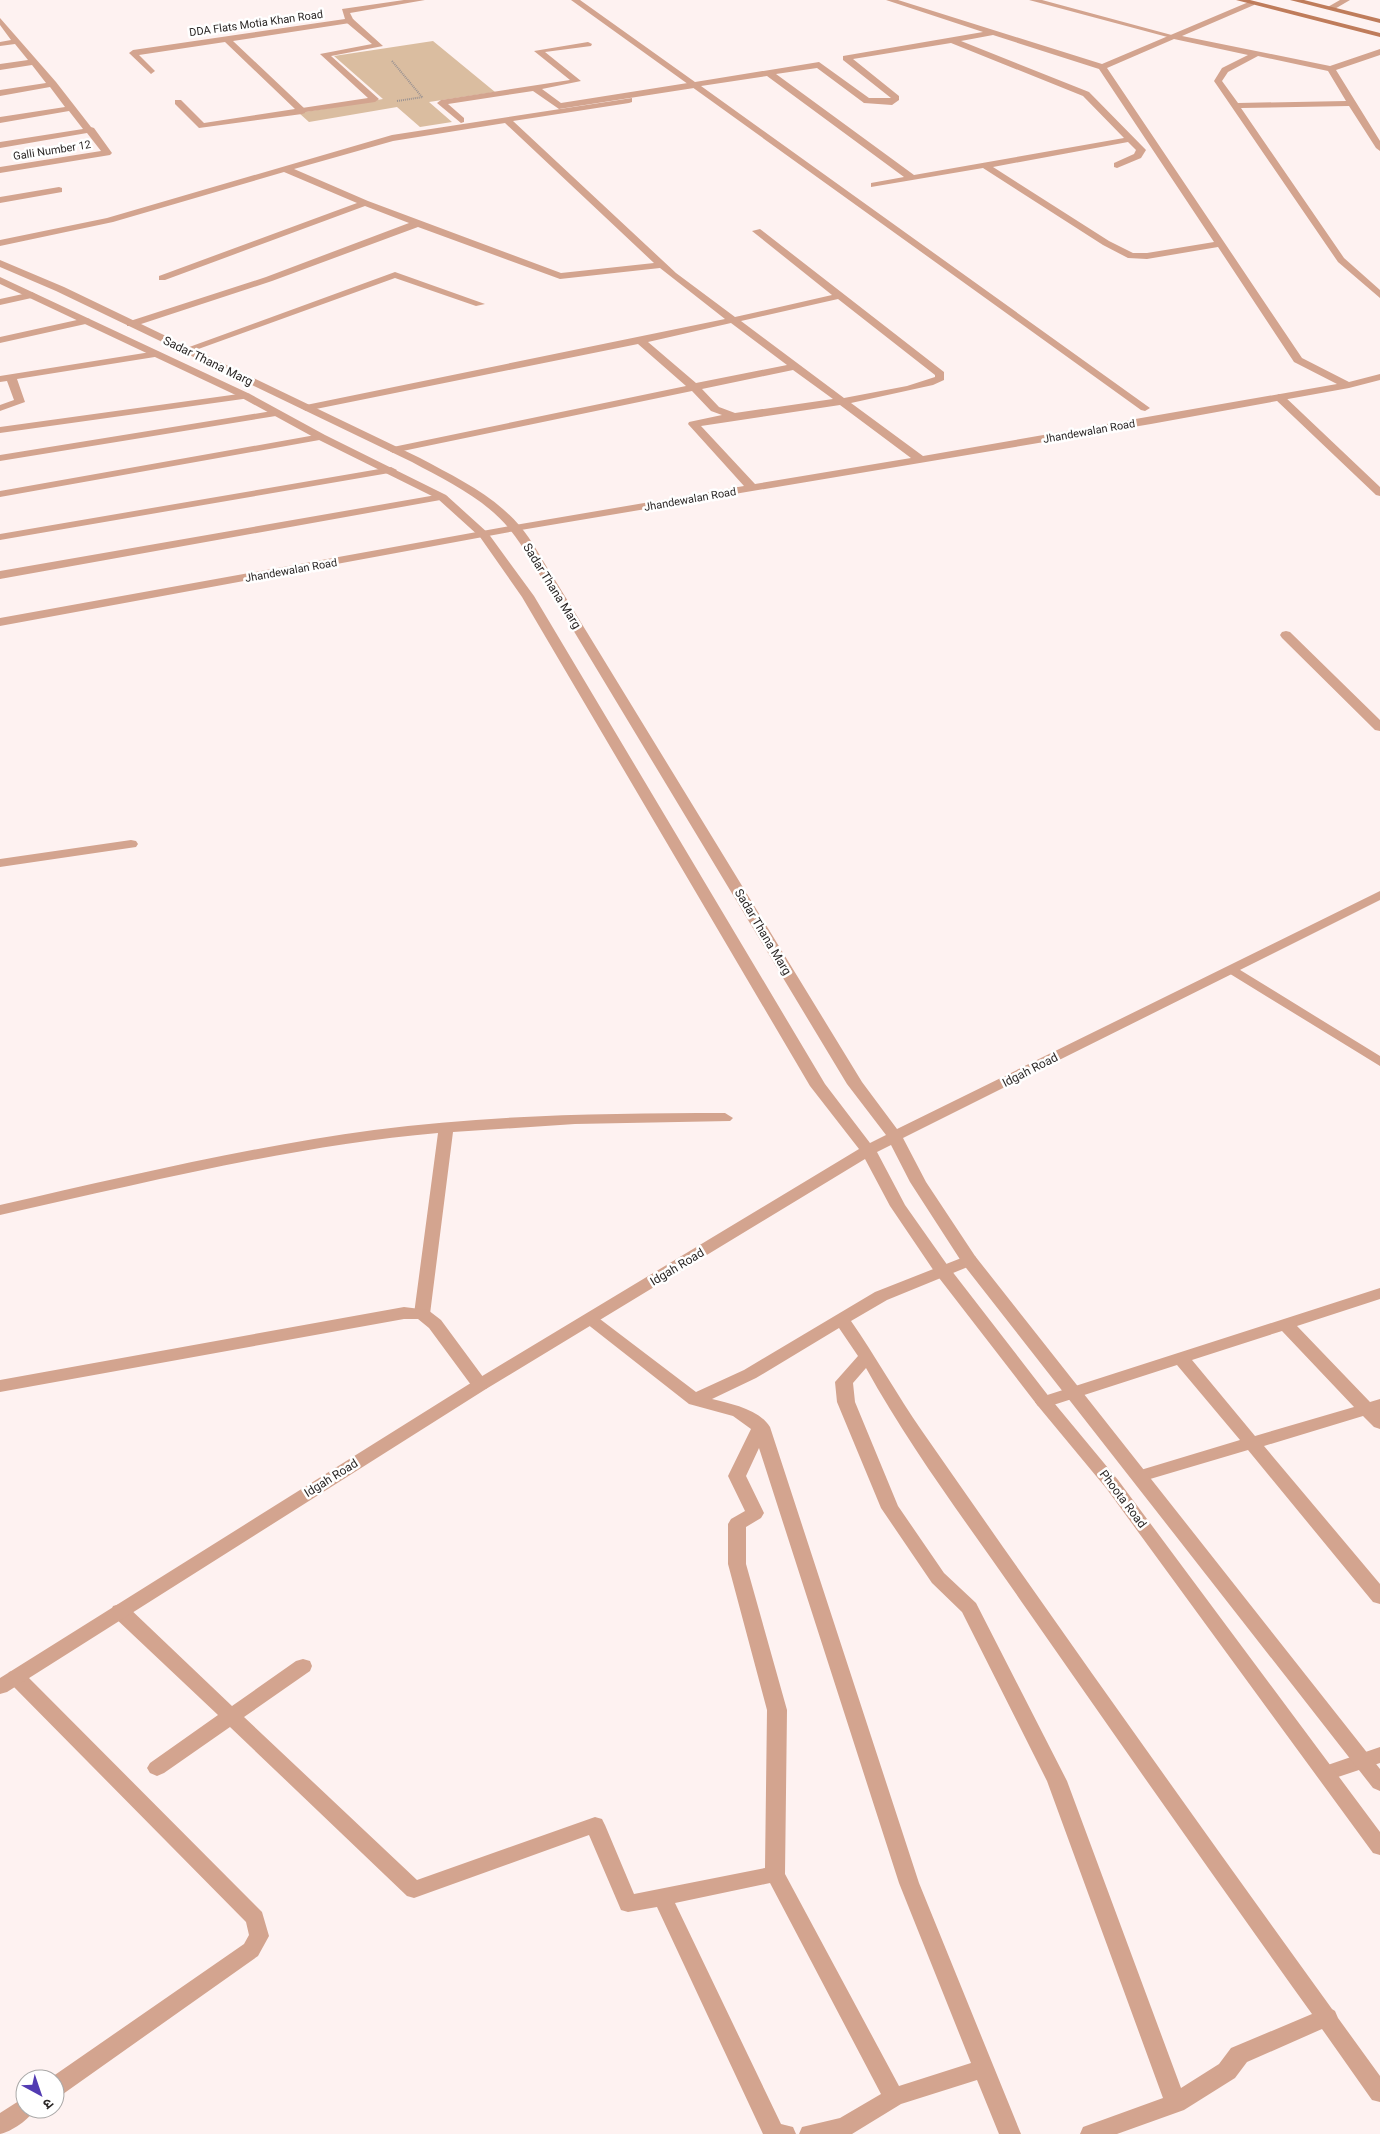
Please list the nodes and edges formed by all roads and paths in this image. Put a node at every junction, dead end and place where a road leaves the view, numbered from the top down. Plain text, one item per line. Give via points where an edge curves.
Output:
1 (421, 0) edge
2 (575, 0) edge
3 (890, 0) edge
4 (1033, 0) edge
5 (1240, 0) edge
6 (1294, 0) edge
7 (1346, 0) edge
8 (1251, 3) junction
9 (1330, 8) junction
10 (0, 20) edge
11 (350, 21) junction
12 (1380, 21) edge
13 (992, 33) junction
14 (1380, 35) edge
15 (1175, 37) junction
16 (227, 39) junction
17 (952, 40) junction
18 (17, 41) junction
19 (0, 44) edge
20 (588, 44) dead end
21 (380, 47) junction
22 (1380, 52) edge
23 (1256, 54) junction
24 (34, 62) junction
25 (0, 67) edge
26 (1102, 67) junction
27 (1331, 69) junction
28 (151, 71) dead end
29 (769, 73) junction
30 (53, 84) junction
31 (694, 85) junction
32 (535, 88) junction
33 (0, 92) edge
34 (422, 97) dead end
35 (629, 100) dead end
36 (178, 102) dead end
37 (1352, 104) junction
38 (1235, 106) junction
39 (72, 108) junction
40 (302, 111) junction
41 (506, 119) junction
42 (0, 120) edge
43 (461, 120) dead end
44 (91, 130) junction
45 (1132, 139) junction
46 (0, 145) edge
47 (1380, 148) edge
48 (1118, 164) dead end
49 (984, 165) junction
50 (0, 170) edge
51 (287, 170) junction
52 (912, 178) junction
53 (874, 185) dead end
54 (59, 190) dead end
55 (0, 200) edge
56 (365, 203) junction
57 (418, 223) junction
58 (757, 231) dead end
59 (0, 243) edge
60 (1221, 244) junction
61 (0, 263) edge
62 (662, 265) junction
63 (162, 278) dead end
64 (0, 280) edge
65 (1377, 290) edge
66 (32, 295) junction
67 (840, 296) junction
68 (0, 302) edge
69 (480, 304) dead end
70 (733, 320) junction
71 (86, 321) junction
72 (131, 324) junction
73 (0, 340) edge
74 (640, 341) junction
75 (186, 350) junction
76 (156, 354) junction
77 (795, 366) junction
78 (1380, 377) edge
79 (5, 378) edge
80 (1349, 385) junction
81 (694, 387) junction
82 (246, 396) junction
83 (1279, 397) junction
84 (842, 401) junction
85 (0, 408) edge
86 (306, 408) junction
87 (1145, 408) dead end
88 (278, 413) junction
89 (734, 416) junction
90 (0, 430) edge
91 (321, 437) junction
92 (393, 450) junction
93 (0, 458) edge
94 (920, 460) junction
95 (391, 470) junction
96 (752, 488) junction
97 (1380, 493) edge
98 (0, 494) edge
99 (442, 497) junction
100 (515, 528) junction
101 (484, 535) junction
102 (0, 537) edge
103 (0, 575) edge
104 (0, 622) edge
105 (1286, 635) dead end
106 (1380, 727) edge
107 (132, 844) dead end
108 (0, 863) edge
109 (1380, 895) edge
110 (1232, 969) junction
111 (1380, 1062) edge
112 (725, 1118) dead end
113 (446, 1128) junction
114 (895, 1137) junction
115 (868, 1150) junction
116 (0, 1210) edge
117 (969, 1260) junction
118 (942, 1270) junction
119 (1380, 1293) edge
120 (422, 1314) junction
121 (841, 1319) junction
122 (590, 1320) junction
123 (1285, 1324) junction
124 (866, 1356) junction
125 (1180, 1358) junction
126 (480, 1385) junction
127 (0, 1386) edge
128 (1076, 1393) junction
129 (695, 1400) junction
130 (1044, 1402) junction
131 (1374, 1407) edge
132 (1380, 1423) edge
133 (761, 1427) junction
134 (1250, 1444) junction
135 (1140, 1476) junction
136 (1380, 1597) edge
137 (120, 1611) junction
138 (303, 1666) dead end
139 (8, 1682) edge
140 (230, 1715) junction
141 (1372, 1758) edge
142 (157, 1768) dead end
143 (1326, 1773) junction
144 (1380, 1783) edge
145 (1380, 1847) edge
146 (775, 1874) junction
147 (664, 1898) junction
148 (1328, 2017) junction
149 (983, 2069) junction
150 (65, 2080) edge
151 (1380, 2093) edge
152 (894, 2097) junction
153 (1176, 2103) junction
154 (15, 2115) edge
155 (0, 2125) edge
156 (785, 2134) edge
157 (810, 2134) edge
158 (1010, 2134) edge
159 (1091, 2134) edge

1 - 11 street via 345,12
2 - 31 street
3 - 13 street
4 - 15 street
5 - 8 main road
6 - 9 main road
7 - 9 street
8 - 14 main road
8 - 15 street
9 - 12 main road
10 - 18 street
11 - 16 street, DDA Flats Motia Khan Road
11 - 21 street
13 - 17 street
13 - 26 street
15 - 23 street
15 - 26 street
16 - 28 street, DDA Flats Motia Khan Road via 134,53
16 - 40 street
17 - 29 street via 846,58 896,98 892,102 867,101 819,65
17 - 45 street via 1086,94
18 - 19 street
18 - 24 street
20 - 32 street via 538,51 577,81
21 - 34 path
21 - 40 street via 324,54 375,99
22 - 27 street
23 - 27 street
23 - 38 street via 1225,70 1218,81
24 - 25 street
24 - 30 street
26 - 60 street
27 - 37 street
29 - 31 street
29 - 52 street
30 - 33 street
30 - 39 street
31 - 32 street via 559,106
31 - 87 street
32 - 43 street via 441,103
35 - 41 street
36 - 40 street via 202,126
37 - 38 street
37 - 47 street
38 - 65 street via 1341,260
39 - 42 street
39 - 44 street
41 - 51 street via 392,138
41 - 62 street
44 - 46 street
44 - 50 street, Galli Number 12 via 107,153
45 - 48 street via 1141,150 1138,156
45 - 49 street
49 - 52 street
49 - 60 street via 1131,256
51 - 56 street
51 - 59 street via 73,229
52 - 53 street
54 - 55 street
56 - 57 street
56 - 63 street
57 - 62 street via 560,276
57 - 72 street via 269,279
58 - 67 street
60 - 80 street via 1298,360
61 - 72 street, Sadar Thana Marg
62 - 70 street
64 - 66 street, Sadar Thana Marg
66 - 68 street
66 - 71 street, Sadar Thana Marg
67 - 70 street
67 - 84 street via 940,374 937,382 923,386
69 - 75 street via 395,275
70 - 74 street
70 - 77 street
71 - 73 street
71 - 76 street, Sadar Thana Marg
72 - 75 street, Sadar Thana Marg
74 - 81 street
74 - 86 street
75 - 86 street, Sadar Thana Marg
76 - 79 street
76 - 82 street, Sadar Thana Marg
77 - 81 street
77 - 84 street
78 - 80 street, Jhandewalan Road
79 - 85 street via 20,402
80 - 83 street, Jhandewalan Road
81 - 89 street via 715,409
81 - 92 street
82 - 88 street, Sadar Thana Marg
82 - 90 street
83 - 94 street, Jhandewalan Road
83 - 97 street
84 - 89 street
84 - 94 street
86 - 92 street, Sadar Thana Marg
88 - 91 street, Sadar Thana Marg
88 - 93 street
89 - 96 street via 693,424
91 - 95 street, Sadar Thana Marg
91 - 98 street
92 - 100 street, Sadar Thana Marg via 472,490
94 - 96 street, Jhandewalan Road
95 - 99 street, Sadar Thana Marg
95 - 102 street
96 - 100 street, Jhandewalan Road
99 - 101 street, Sadar Thana Marg
99 - 103 street
100 - 101 street, Jhandewalan Road
100 - 114 street, Sadar Thana Marg via 855,1084
101 - 104 street, Jhandewalan Road
101 - 115 street, Sadar Thana Marg via 528,596 818,1086
105 - 106 street
107 - 108 street
109 - 110 street, Idgah Road
110 - 111 street
110 - 114 street, Idgah Road
112 - 113 street via 532,1120
113 - 116 street via 327,1142 208,1163
113 - 120 street
114 - 115 street, Idgah Road
114 - 117 street via 918,1182
115 - 118 street, Phoota Road via 894,1200
115 - 122 street, Idgah Road
117 - 118 street
117 - 128 street
118 - 121 street via 882,1296
118 - 130 street, Phoota Road
119 - 123 street
120 - 126 street via 435,1324
120 - 127 street via 404,1313
121 - 124 street
121 - 129 street via 750,1374
122 - 126 street, Idgah Road
122 - 129 street
123 - 125 street
123 - 131 street
124 - 148 street via 896,1407 982,1532 1167,1796
124 - 153 street via 844,1382 846,1402 890,1508 938,1578 969,1608 1057,1781
125 - 128 street
125 - 134 street
126 - 137 street, Idgah Road
128 - 130 street
128 - 135 street
129 - 133 street via 739,1412
130 - 143 street, Phoota Road via 1112,1484
131 - 132 street
131 - 134 street
133 - 146 street via 737,1476 755,1513 737,1524 737,1564 777,1710
133 - 149 street via 909,1883
134 - 135 street
134 - 136 street
135 - 141 street
137 - 139 street, Idgah Road
137 - 140 street
138 - 140 street
139 - 150 street via 255,1918 259,1936 251,1950
140 - 142 street
140 - 147 street via 414,1890 594,1825 628,1904
141 - 143 street
141 - 144 street
143 - 145 street, Phoota Road
146 - 147 street
146 - 152 street
147 - 156 street via 774,2133
148 - 151 street
148 - 153 street via 1238,2055 1227,2070
149 - 152 street
149 - 158 street
152 - 157 street via 844,2127
153 - 159 street
154 - 155 street

